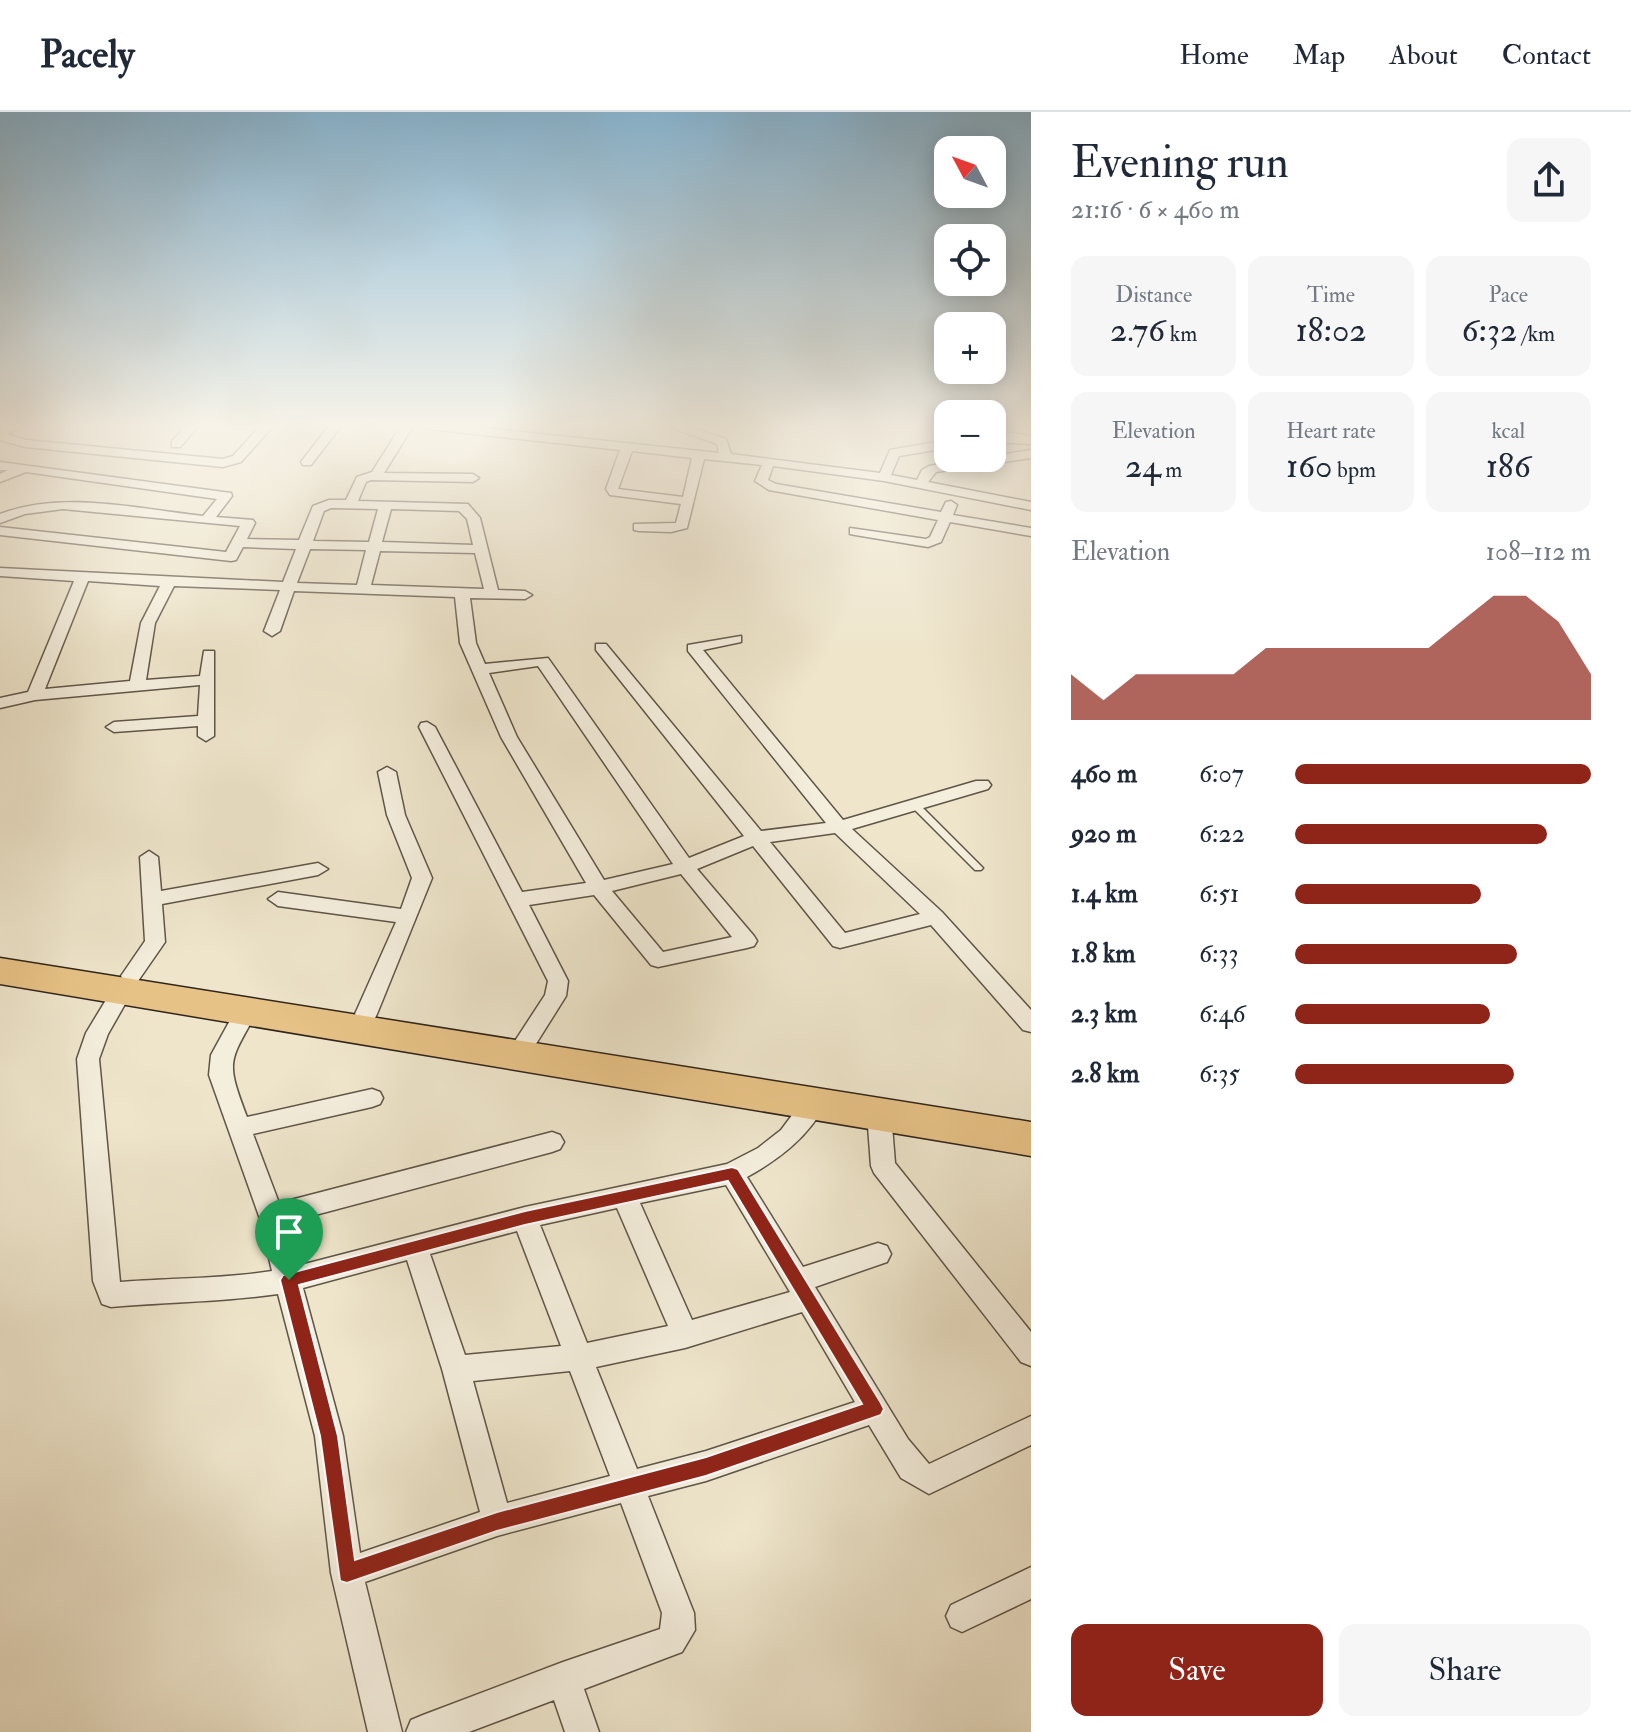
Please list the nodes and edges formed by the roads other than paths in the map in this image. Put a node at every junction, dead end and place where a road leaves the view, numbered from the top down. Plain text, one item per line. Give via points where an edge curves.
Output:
1 (687, 501) edge
2 (52, 502) edge
3 (221, 502) edge
4 (857, 502) edge
5 (953, 502) edge
6 (1010, 502) edge
7 (351, 503) joint
8 (386, 504) junction
9 (48, 505) junction
10 (1031, 506) edge
11 (945, 517) junction
12 (0, 519) edge
13 (206, 520) junction
14 (639, 527) dead end
15 (0, 531) edge
16 (855, 531) dead end
17 (1031, 532) edge
18 (238, 543) junction
19 (304, 544) junction
20 (374, 547) junction
21 (482, 549) junction
22 (231, 557) junction
23 (0, 572) edge
24 (83, 576) junction
25 (169, 582) junction
26 (223, 583) junction
27 (287, 586) junction
28 (363, 588) junction
29 (462, 593) junction
30 (492, 593) junction
31 (525, 595) dead end
32 (272, 631) dead end
33 (736, 639) dead end
34 (601, 647) dead end
35 (209, 654) dead end
36 (478, 670) junction
37 (206, 680) junction
38 (137, 685) junction
39 (35, 695) junction
40 (0, 703) edge
41 (114, 727) dead end
42 (427, 727) dead end
43 (387, 772) dead end
44 (982, 785) dead end
45 (915, 805) junction
46 (839, 827) junction
47 (756, 838) junction
48 (149, 857) dead end
49 (685, 867) junction
50 (978, 868) dead end
51 (318, 869) dead end
52 (599, 888) junction
53 (152, 899) junction
54 (278, 899) dead end
55 (516, 900) junction
56 (408, 917) junction
57 (935, 917) junction
58 (0, 955) edge
59 (0, 971) edge
60 (126, 983) junction
61 (247, 1010) junction
62 (366, 1014) junction
63 (1031, 1024) edge
64 (526, 1041) junction
65 (372, 1098) dead end
66 (815, 1102) junction
67 (879, 1113) junction
68 (1031, 1120) edge
69 (239, 1128) junction
70 (1031, 1139) edge
71 (552, 1142) dead end
72 (732, 1173) junction
73 (624, 1195) junction
74 (271, 1216) junction
75 (525, 1218) junction
76 (415, 1246) junction
77 (878, 1254) dead end
78 (289, 1280) junction
79 (804, 1289) junction
80 (685, 1335) junction
81 (1031, 1353) edge
82 (581, 1357) junction
83 (456, 1369) junction
84 (875, 1409) junction
85 (1031, 1430) edge
86 (631, 1488) junction
87 (497, 1521) junction
88 (347, 1573) junction
89 (1031, 1583) edge
90 (962, 1616) dead end
91 (563, 1678) junction
92 (385, 1732) edge
93 (423, 1732) edge
94 (582, 1732) edge

1 - 14 street via 682,525
2 - 9 street
3 - 13 street
4 - 11 street
5 - 11 street
6 - 10 street
7 - 8 street
7 - 19 street via 318,509
8 - 20 street
8 - 21 street via 463,507 473,518
9 - 12 street
9 - 13 street
11 - 16 street via 936,539 928,543
11 - 17 street
13 - 18 street via 248,523
15 - 22 street
18 - 19 street
18 - 22 street
19 - 20 street
19 - 27 street
20 - 21 street
20 - 28 street
21 - 30 street
22 - 26 street
23 - 24 street
24 - 25 street
24 - 39 street
25 - 26 street
25 - 38 street via 148,623
26 - 27 street
27 - 28 street
27 - 32 street
28 - 29 street
29 - 30 street
29 - 36 street via 464,623
30 - 31 street
33 - 46 street via 693,648
34 - 47 street
35 - 37 street
36 - 49 street via 542,661
36 - 52 street via 509,737
37 - 38 street
37 - 41 street via 206,728
38 - 39 street
39 - 40 street
42 - 55 street
43 - 56 street via 396,815 422,878
44 - 45 street
45 - 46 street
45 - 50 lane
46 - 47 street
46 - 57 street
47 - 49 street
47 - 57 street via 840,941
48 - 53 street
49 - 52 street
49 - 52 street via 747,941 658,960
51 - 53 street
52 - 55 street
53 - 60 street via 155,942
54 - 56 street
55 - 64 street via 558,981 555,996
56 - 62 street
57 - 63 street
58 - 60 highway
59 - 60 highway
60 - 61 highway
60 - 62 highway
60 - 78 street via 88,1059 111,1295 226,1290
61 - 66 highway
61 - 69 street via 222,1055 220,1075
62 - 64 highway
64 - 68 highway
65 - 69 street
66 - 67 highway
66 - 72 street via 789,1137
67 - 70 highway
67 - 81 street via 883,1166
69 - 74 street
71 - 74 street
72 - 73 street
72 - 79 street
73 - 75 street
73 - 80 street
74 - 78 street
75 - 76 street
75 - 82 street
76 - 78 street
76 - 83 street
77 - 79 street
78 - 88 street via 329,1436
79 - 80 street
79 - 84 street
80 - 82 street
82 - 83 street
82 - 86 street
83 - 87 street
84 - 85 street via 909,1465 929,1479
84 - 86 street
86 - 87 street
86 - 91 street via 678,1613 679,1630 671,1641
87 - 88 street
88 - 92 street
89 - 90 street
91 - 93 street
91 - 94 street

